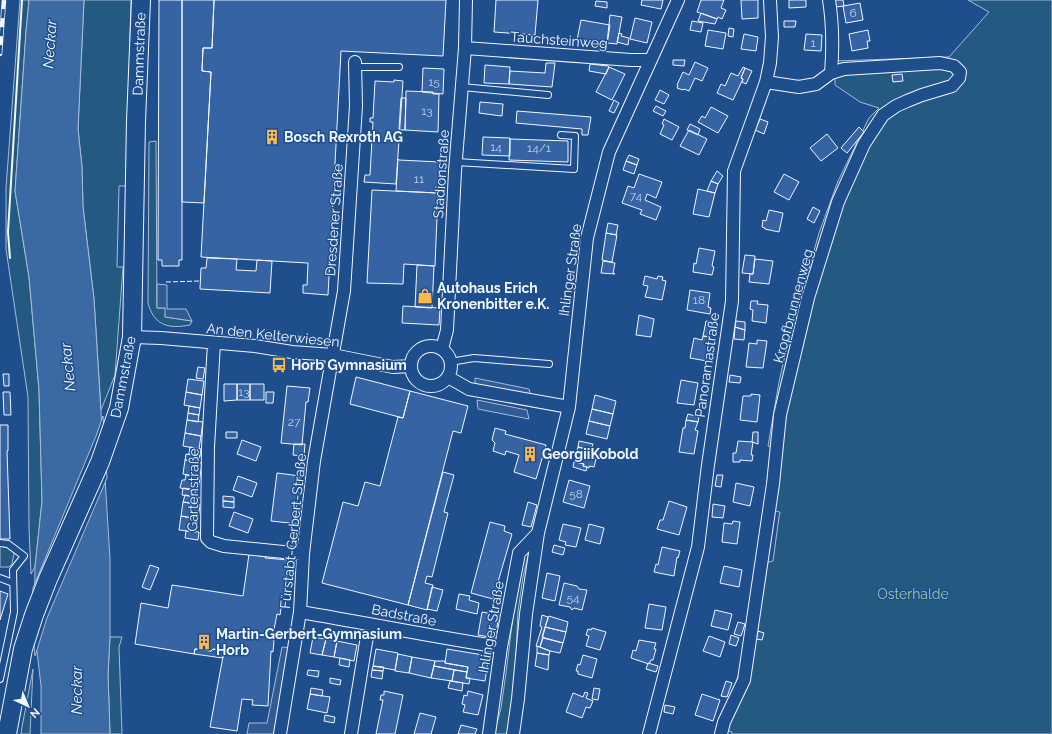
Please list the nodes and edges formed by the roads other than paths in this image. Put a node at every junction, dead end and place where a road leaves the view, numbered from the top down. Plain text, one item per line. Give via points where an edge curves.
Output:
1 (141, 0) edge
2 (466, 0) edge
3 (678, 0) edge
4 (770, 0) edge
5 (830, 0) edge
6 (465, 48) junction
7 (651, 60) junction
8 (355, 65) joint
9 (399, 67) dead end
10 (831, 73) junction
11 (766, 82) junction
12 (462, 87) junction
13 (548, 95) dead end
14 (561, 135) dead end
15 (456, 162) junction
16 (132, 337) junction
17 (214, 343) junction
18 (442, 349) junction
19 (334, 355) junction
20 (450, 362) junction
21 (549, 364) dead end
22 (411, 366) junction
23 (448, 376) junction
24 (569, 407) junction
25 (538, 533) junction
26 (0, 543) edge
27 (303, 554) junction
28 (0, 578) edge
29 (13, 583) junction
30 (300, 612) junction
31 (369, 624) junction
32 (501, 647) junction
33 (0, 679) edge
34 (7, 734) edge
35 (280, 734) edge
36 (351, 734) edge
37 (488, 734) edge
38 (513, 734) edge
39 (649, 734) edge
40 (721, 734) edge

1 - 16 main road, Dammstraße
2 - 6 street, Stadionstraße
3 - 7 street, Ihlinger Straße
4 - 11 street, Panoramastraße via 772,37
5 - 10 street via 833,44
6 - 7 street, Tauchsteinweg
6 - 12 street, Stadionstraße
7 - 24 street, Ihlinger Straße via 609,152 587,238
8 - 9 lane
8 - 19 street, Dresdener Straße via 356,106 344,291
10 - 11 street via 816,84 799,87
10 - 40 street, Kropfbrunnenweg via 844,69 940,63 954,66 960,72 959,78 952,86 907,101 883,115 864,144 838,202 808,298 780,415 773,484 744,680
11 - 39 street, Panoramastraße via 734,171 732,300 698,547
12 - 13 lane
12 - 15 street, Stadionstraße
14 - 15 lane via 576,136 574,169
15 - 18 street, Stadionstraße via 447,330
16 - 17 street, An den Kelterwiesen
16 - 34 main road, Dammstraße via 119,408 100,462 48,579 23,649
17 - 19 street, An den Kelterwiesen
17 - 27 street, Gartenstraße via 208,447 207,538 224,546
18 - 20 street
18 - 22 street via 424,347 414,354
19 - 22 street, An den Kelterwiesen via 393,367
19 - 27 street, Fürstabt-Gerbert-Straße via 314,461
20 - 21 lane via 474,358
20 - 23 street
22 - 23 street via 414,377 424,385 437,384
23 - 24 street via 468,389
24 - 25 street, Ihlinger Straße
25 - 32 street, Ihlinger Straße via 520,552
25 - 38 street, Ihlinger Straße
26 - 29 lane via 8,544 24,556 13,570
27 - 30 street, Fürstabt-Gerbert-Straße
28 - 29 lane
29 - 33 lane via 14,612
30 - 31 street, Badstraße
30 - 35 street, Fürstabt-Gerbert-Straße
31 - 32 street, Badstraße
31 - 36 street
32 - 37 street, Ihlinger Straße

